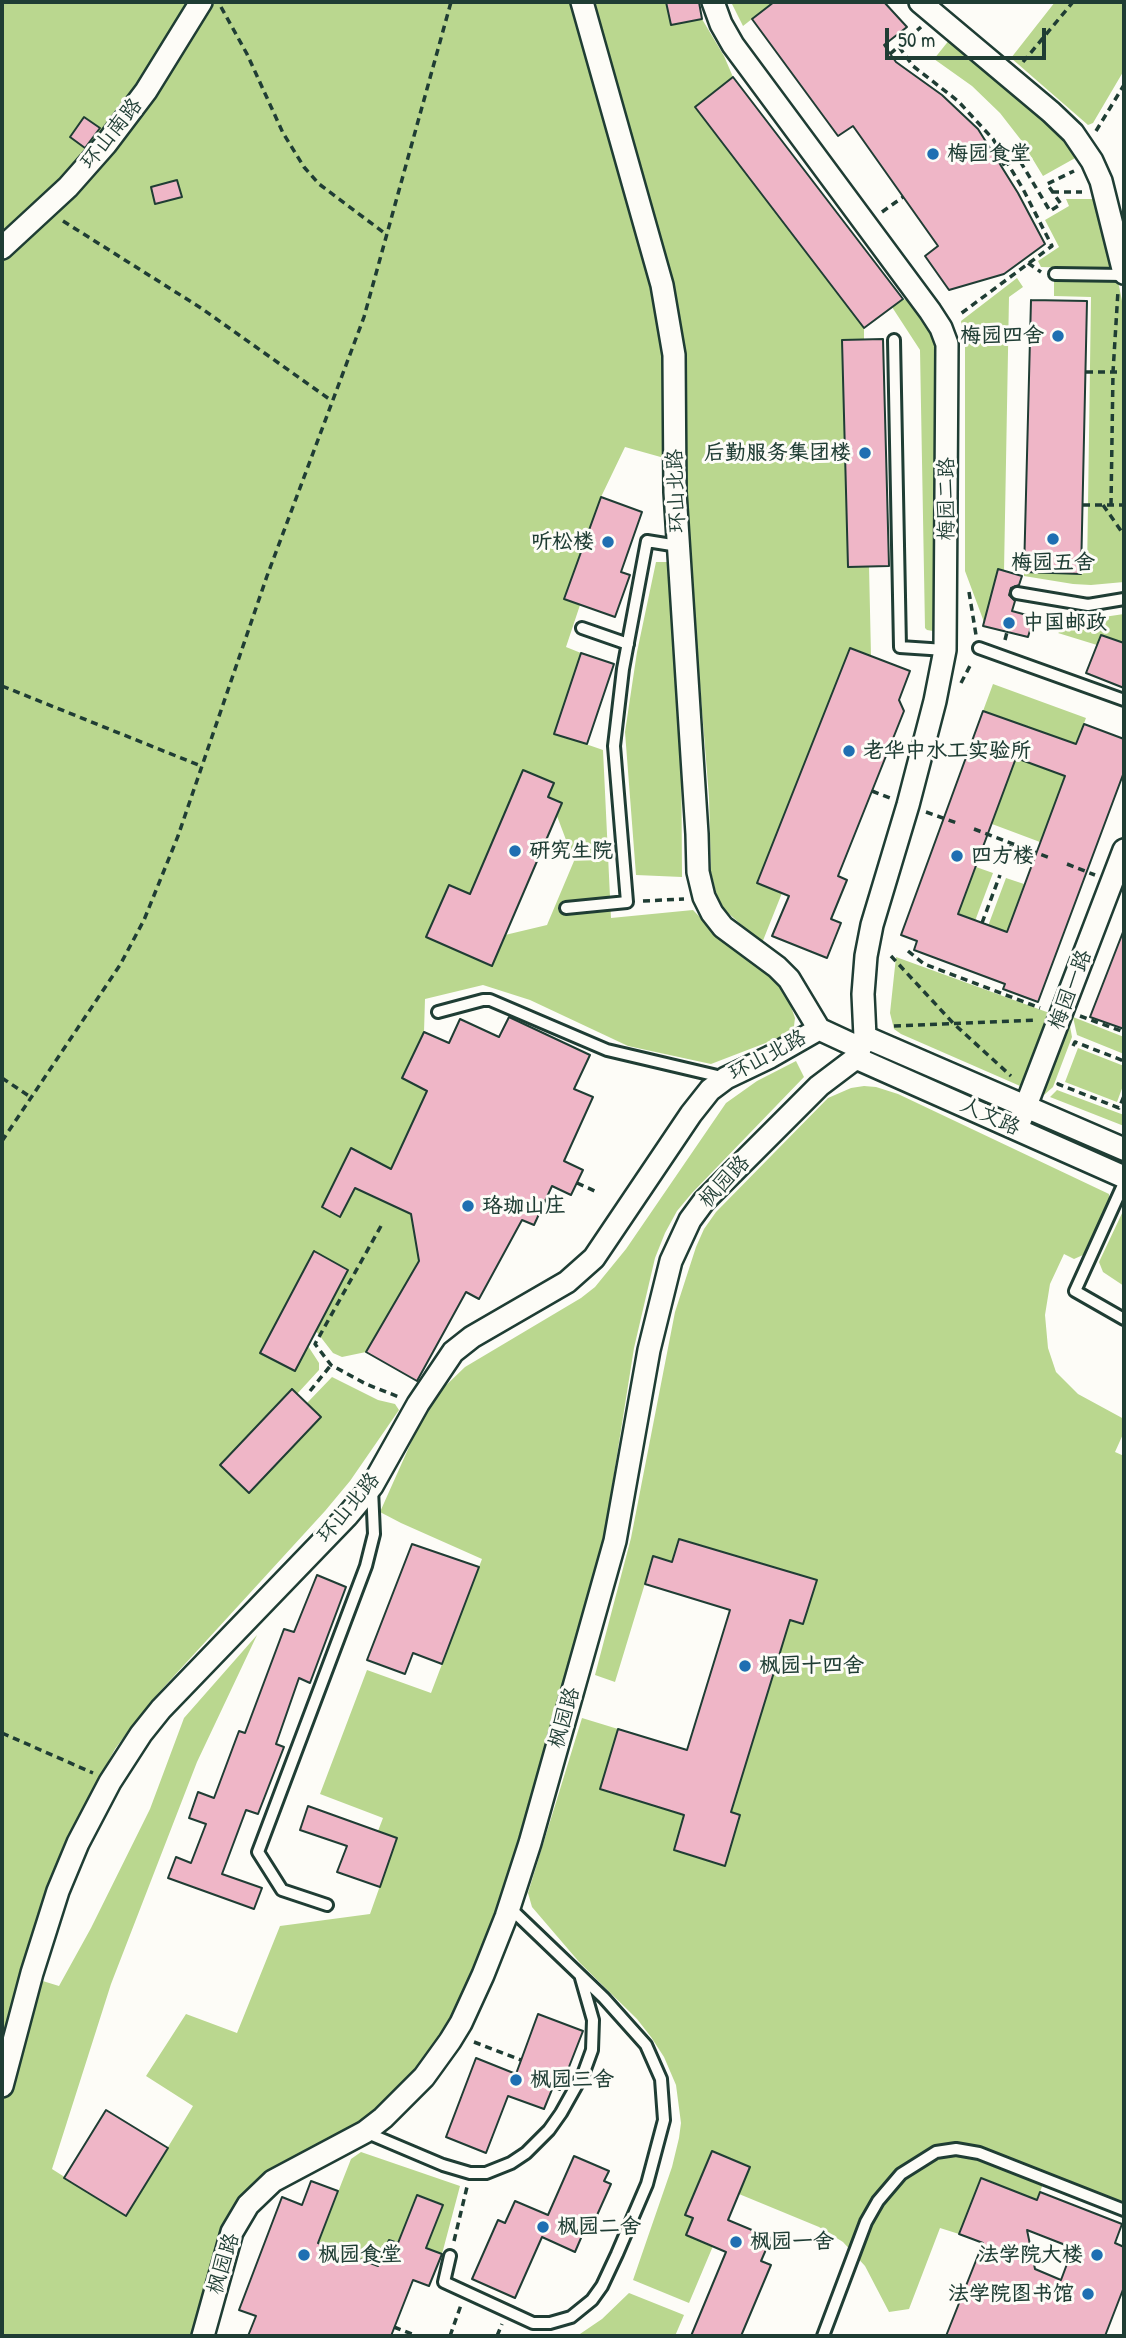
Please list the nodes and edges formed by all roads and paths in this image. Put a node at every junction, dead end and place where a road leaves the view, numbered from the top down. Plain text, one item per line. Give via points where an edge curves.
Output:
1 (201, 2) edge
2 (218, 2) edge
3 (451, 2) edge
4 (582, 2) edge
5 (713, 2) edge
6 (920, 2) edge
7 (1073, 2) edge
8 (904, 43) dead end
9 (899, 47) junction
10 (890, 54) dead end
11 (1025, 60) dead end
12 (1124, 85) edge
13 (990, 136) junction
14 (985, 140) dead end
15 (1088, 155) junction
16 (1007, 162) junction
17 (1002, 165) dead end
18 (1052, 192) junction
19 (1114, 194) edge
20 (903, 197) dead end
21 (44, 209) junction
22 (881, 212) dead end
23 (387, 235) junction
24 (2, 248) edge
25 (1028, 263) junction
26 (1040, 272) dead end
27 (1055, 274) dead end
28 (1122, 274) edge
29 (957, 316) dead end
30 (894, 340) dead end
31 (1086, 372) dead end
32 (1113, 372) junction
33 (1124, 372) edge
34 (332, 401) junction
35 (1083, 505) dead end
36 (1104, 505) junction
37 (1111, 505) junction
38 (1124, 505) edge
39 (1124, 535) edge
40 (678, 546) junction
41 (969, 592) dead end
42 (1017, 593) dead end
43 (1124, 599) edge
44 (582, 628) dead end
45 (628, 644) junction
46 (979, 648) junction
47 (945, 650) junction
48 (2, 686) edge
49 (956, 692) dead end
50 (1124, 700) edge
51 (202, 766) junction
52 (872, 791) dead end
53 (882, 795) dead end
54 (922, 810) dead end
55 (957, 823) dead end
56 (974, 829) dead end
57 (1012, 844) junction
58 (1124, 850) edge
59 (1050, 858) dead end
60 (1004, 863) dead end
61 (1067, 864) dead end
62 (1092, 874) dead end
63 (1000, 875) dead end
64 (704, 897) junction
65 (626, 902) junction
66 (566, 908) dead end
67 (982, 923) dead end
68 (908, 951) dead end
69 (891, 956) dead end
70 (438, 1012) dead end
71 (1057, 1013) junction
72 (953, 1023) junction
73 (820, 1029) junction
74 (1124, 1032) edge
75 (866, 1042) junction
76 (1071, 1053) dead end
77 (1124, 1061) edge
78 (1063, 1074) dead end
79 (2, 1078) edge
80 (726, 1078) junction
81 (30, 1096) junction
82 (1124, 1096) edge
83 (1028, 1100) junction
84 (1119, 1108) junction
85 (1124, 1113) edge
86 (1017, 1129) junction
87 (2, 1142) edge
88 (1124, 1149) edge
89 (1124, 1177) edge
90 (577, 1183) dead end
91 (1124, 1183) edge
92 (597, 1192) dead end
93 (381, 1226) dead end
94 (1124, 1319) edge
95 (331, 1365) junction
96 (310, 1391) dead end
97 (418, 1404) junction
98 (372, 1486) junction
99 (2, 1733) edge
100 (110, 1782) junction
101 (327, 1905) dead end
102 (509, 1907) junction
103 (580, 1976) junction
104 (454, 2035) junction
105 (521, 2060) dead end
106 (2, 2086) edge
107 (365, 2132) junction
108 (470, 2173) junction
109 (1124, 2210) edge
110 (450, 2256) joint
111 (466, 2293) junction
112 (394, 2328) dead end
113 (203, 2336) edge
114 (417, 2336) edge
115 (450, 2336) edge
116 (823, 2336) edge

1 - 21 street, 环山南路 via 146,91 106,144
2 - 23 path via 304,167 319,184
3 - 23 path
4 - 40 street, 环山北路 via 662,285 674,355
5 - 47 street, 梅园二路 via 733,45 945,337
6 - 15 street via 1051,112
7 - 11 path
8 - 9 path
9 - 10 path
9 - 13 path via 913,66 958,101
12 - 15 path
13 - 14 path
13 - 16 path
15 - 18 path via 1048,184
15 - 19 street
16 - 17 path
16 - 18 path via 1017,156 1050,211 1061,204
16 - 25 path via 1052,246
18 - 19 path
19 - 28 street
20 - 22 path
21 - 24 street, 环山南路
21 - 34 path via 201,308
23 - 34 path via 364,317
25 - 26 path
25 - 29 path
27 - 28 lane
28 - 32 path
30 - 47 lane via 900,647
31 - 32 path
32 - 33 path
32 - 37 path
34 - 51 path
35 - 36 path
36 - 37 path
36 - 39 path
37 - 38 path
40 - 45 lane via 647,541
40 - 64 street, 环山北路 via 698,872
41 - 46 path
42 - 43 lane via 1088,605
44 - 45 lane
45 - 65 lane via 614,746
46 - 49 path
46 - 50 lane
47 - 75 street, 梅园二路 via 912,792 870,935 863,994
48 - 51 path
51 - 81 path via 132,943
52 - 53 path
54 - 55 path
56 - 57 path
57 - 59 path
57 - 60 path
58 - 71 street, 梅园一路
61 - 62 path
63 - 67 path
64 - 65 path
64 - 73 street, 环山北路 via 723,928 789,979
65 - 66 lane
68 - 71 path via 924,964
69 - 72 path
70 - 80 lane via 490,1000 607,1051
71 - 72 path
71 - 74 path
71 - 83 street, 梅园一路
72 - 75 path
72 - 83 path
73 - 75 street, 环山北路
73 - 80 street, 环山北路
75 - 83 street
75 - 86 street, 人文路
75 - 102 street, 枫园路 via 718,1186 690,1220 671,1261 649,1350 615,1541
76 - 77 path via 1075,1042
78 - 84 path via 1058,1084
79 - 81 path
80 - 97 street, 环山北路 via 698,1104 594,1258 567,1282 453,1352
81 - 87 path
82 - 84 path
83 - 86 street, 梅园一路
83 - 88 street
84 - 85 path
86 - 89 street, 人文路
90 - 92 path
91 - 94 lane via 1075,1291
93 - 95 path via 315,1344
95 - 96 path
95 - 97 path
97 - 98 street, 环山北路
98 - 100 street, 环山北路 via 161,1709
98 - 101 lane via 374,1534 366,1566 258,1852 282,1890
99 - 100 path
100 - 106 street, 环山北路 via 58,1891
102 - 103 lane
102 - 104 street, 枫园路
103 - 108 lane via 593,2036 592,2050 573,2093 549,2130 526,2153 486,2173
103 - 111 lane via 631,2026 655,2062 664,2120 647,2184 602,2286 571,2317 533,2323
104 - 105 path
104 - 107 street, 枫园路 via 405,2097
107 - 108 lane
107 - 113 street, 枫园路 via 279,2177 248,2205 232,2232
108 - 110 path
109 - 116 lane via 979,2153 936,2152 901,2174 878,2201
110 - 111 lane via 444,2282
111 - 115 path
112 - 114 path

